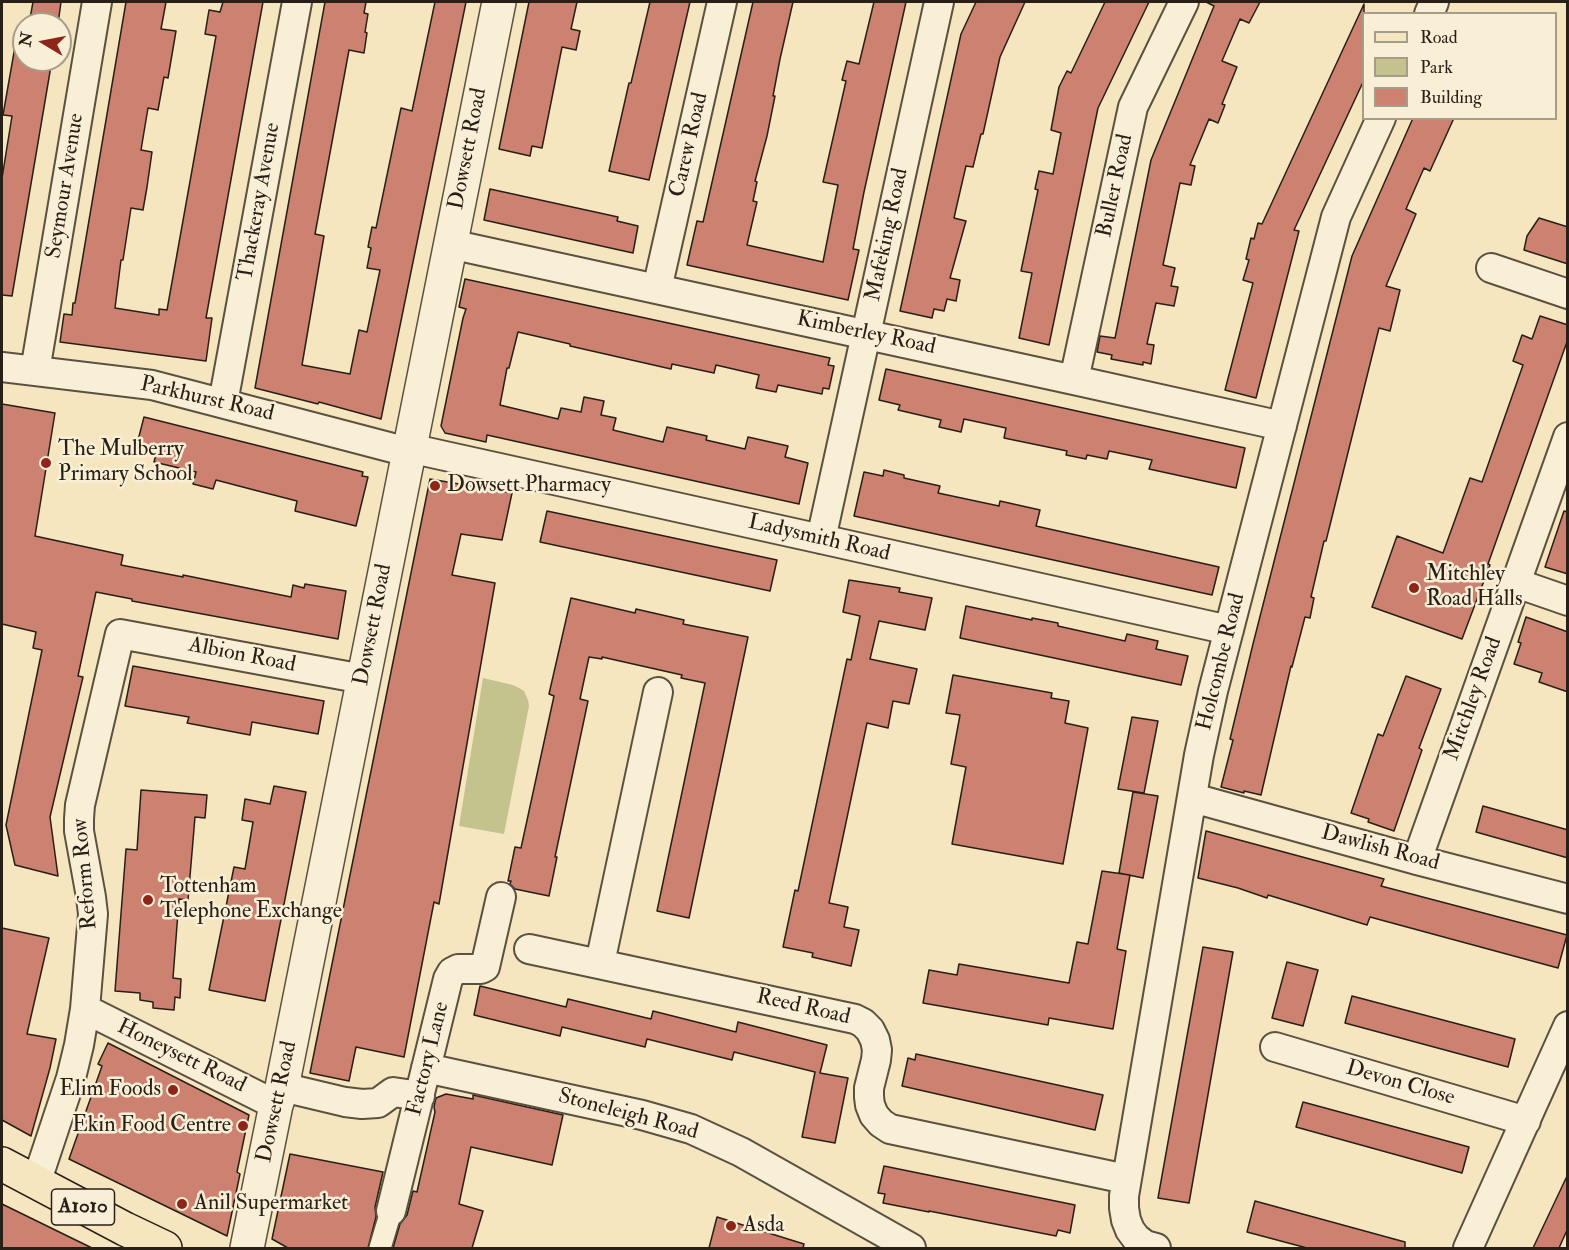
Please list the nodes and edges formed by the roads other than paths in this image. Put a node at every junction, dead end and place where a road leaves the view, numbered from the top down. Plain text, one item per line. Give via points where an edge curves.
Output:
1 (97, 2) edge
2 (297, 2) edge
3 (499, 2) edge
4 (722, 2) edge
5 (939, 2) edge
6 (1185, 2) edge
7 (1380, 120) edge
8 (450, 244) junction
9 (1491, 268) dead end
10 (657, 289) junction
11 (1568, 294) edge
12 (866, 334) junction
13 (2, 367) edge
14 (35, 371) junction
15 (1074, 380) junction
16 (223, 403) junction
17 (1282, 426) junction
18 (1568, 437) edge
19 (409, 450) junction
20 (821, 539) junction
21 (1516, 583) junction
22 (1568, 601) edge
23 (1229, 630) junction
24 (120, 634) joint
25 (363, 679) junction
26 (658, 692) dead end
27 (1193, 798) junction
28 (1417, 860) junction
29 (501, 897) dead end
30 (1568, 899) edge
31 (529, 949) dead end
32 (600, 963) junction
33 (85, 1009) junction
34 (1568, 1026) edge
35 (1275, 1047) dead end
36 (426, 1068) junction
37 (279, 1096) junction
38 (420, 1096) junction
39 (1526, 1121) junction
40 (2, 1164) edge
41 (1126, 1179) junction
42 (36, 1183) junction
43 (391, 1211) joint
44 (165, 1248) edge
45 (247, 1248) edge
46 (380, 1248) edge
47 (911, 1248) edge
48 (1156, 1248) edge
49 (1468, 1248) edge

1 - 14 street, Seymour Avenue
2 - 16 street, Thackeray Avenue
3 - 8 street, Dowsett Road
4 - 10 street, Carew Road
5 - 12 street, Mafeking Road
6 - 15 street, Buller Road via 1133,107
7 - 17 street, Holcombe Road via 1340,204
8 - 10 street, Kimberley Road
8 - 19 street, Dowsett Road
9 - 11 street
10 - 12 street, Kimberley Road
12 - 15 street, Kimberley Road
12 - 20 street, Mafeking Road
13 - 14 street, Parkhurst Road
14 - 16 street, Parkhurst Road via 152,385
15 - 17 street, Kimberley Road
16 - 19 street, Parkhurst Road
17 - 23 street, Holcombe Road
18 - 21 street, Mitchley Road
19 - 20 street, Ladysmith Road
19 - 25 street, Dowsett Road
20 - 23 street, Ladysmith Road
21 - 22 street
21 - 28 street, Mitchley Road
23 - 27 street, Holcombe Road via 1201,744
24 - 25 street, Albion Road
24 - 33 street, Reform Row via 78,819 93,914
25 - 37 street, Dowsett Road
26 - 32 street
27 - 28 street, Dawlish Road
27 - 41 street, Holcombe Road
28 - 30 street, Dawlish Road
29 - 36 street, Factory Lane via 485,967 458,969 448,979
31 - 32 street, Reed Road
32 - 41 street, Reed Road via 855,1019 870,1030 875,1040 870,1106 890,1129
33 - 37 street, Honeysett Road
33 - 42 street, Reform Row via 71,1078
34 - 39 street
35 - 39 street, Devon Close
36 - 38 street, Factory Lane
36 - 47 street, Stoneleigh Road via 642,1115 700,1133
37 - 38 street, Honeysett Road via 362,1104 378,1103 393,1092
37 - 45 street, Dowsett Road
38 - 43 street, Factory Lane
39 - 49 street
40 - 42 main road, A1010
41 - 48 street, Holcombe Road via 1124,1208 1130,1230 1145,1245
42 - 44 main road, A1010
43 - 46 street, Factory Lane

